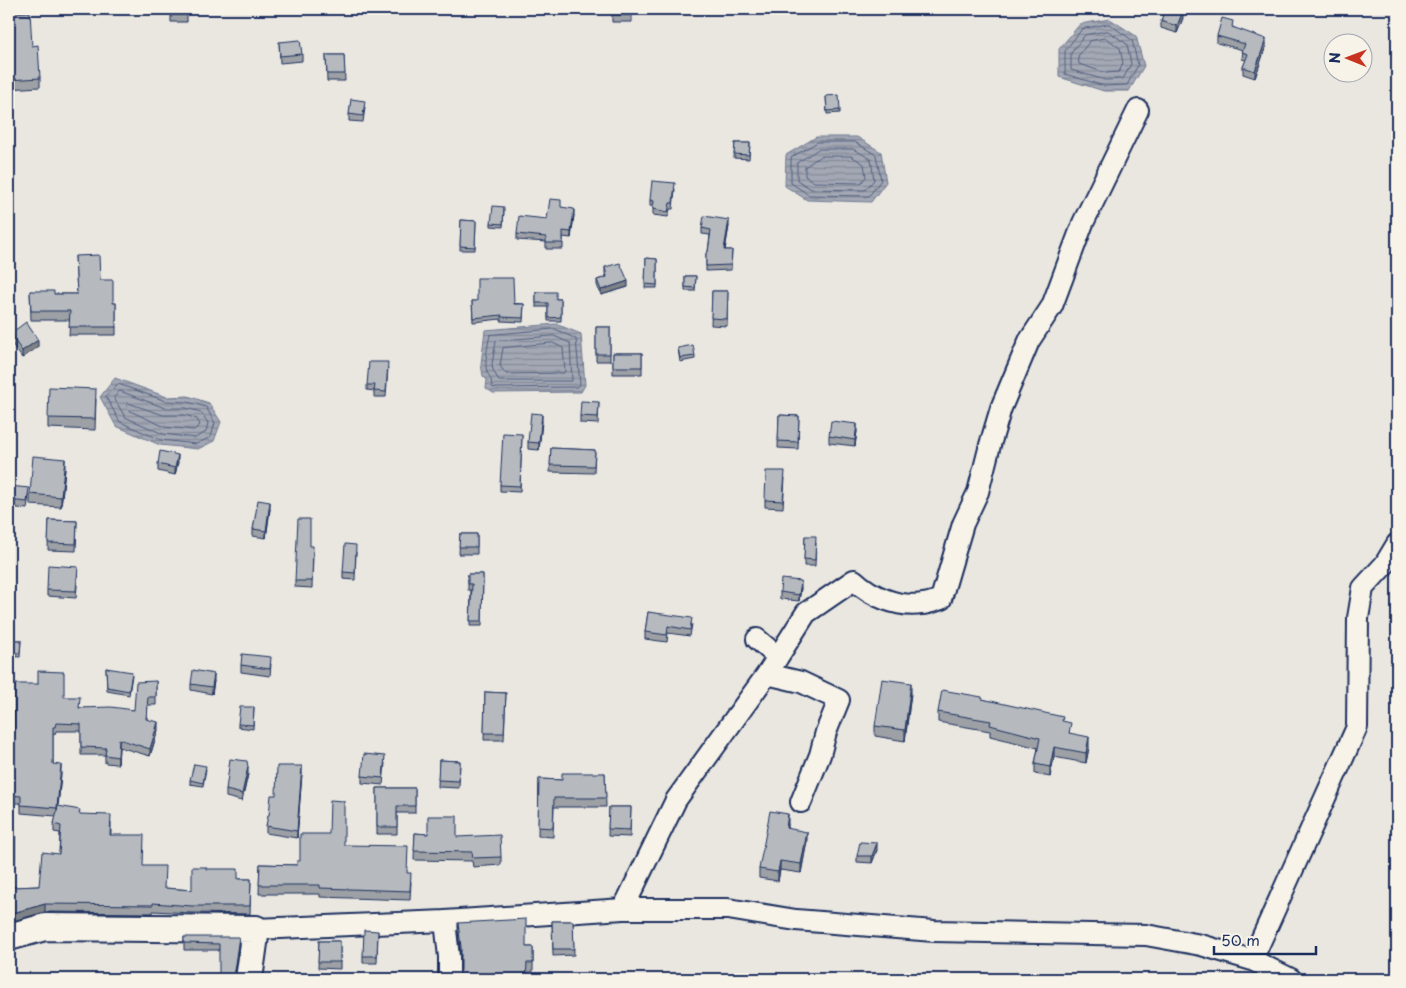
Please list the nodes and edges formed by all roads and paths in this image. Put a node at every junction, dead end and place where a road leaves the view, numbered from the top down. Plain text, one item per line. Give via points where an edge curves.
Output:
1 (1138, 110) dead end
2 (1397, 544) edge
3 (756, 639) dead end
4 (778, 657) junction
5 (768, 674) junction
6 (801, 802) dead end
7 (623, 909) junction
8 (445, 922) junction
9 (256, 929) junction
10 (9, 938) edge
11 (1252, 960) junction
12 (249, 979) edge
13 (449, 979) edge
14 (1291, 979) edge

1 - 4 street via 1083,223 1052,306 1029,341 1002,408 978,492 963,524 941,599 922,605 896,604 864,589 854,580 806,613
2 - 11 street via 1385,564 1363,588 1358,618 1357,727
3 - 4 street
4 - 5 street
5 - 6 street via 801,682 839,700
5 - 7 street via 676,800
7 - 8 street
7 - 11 street via 728,909 796,920 934,931 1146,934
8 - 9 street
8 - 13 street
9 - 10 main road via 45,927
9 - 12 main road
11 - 14 street

